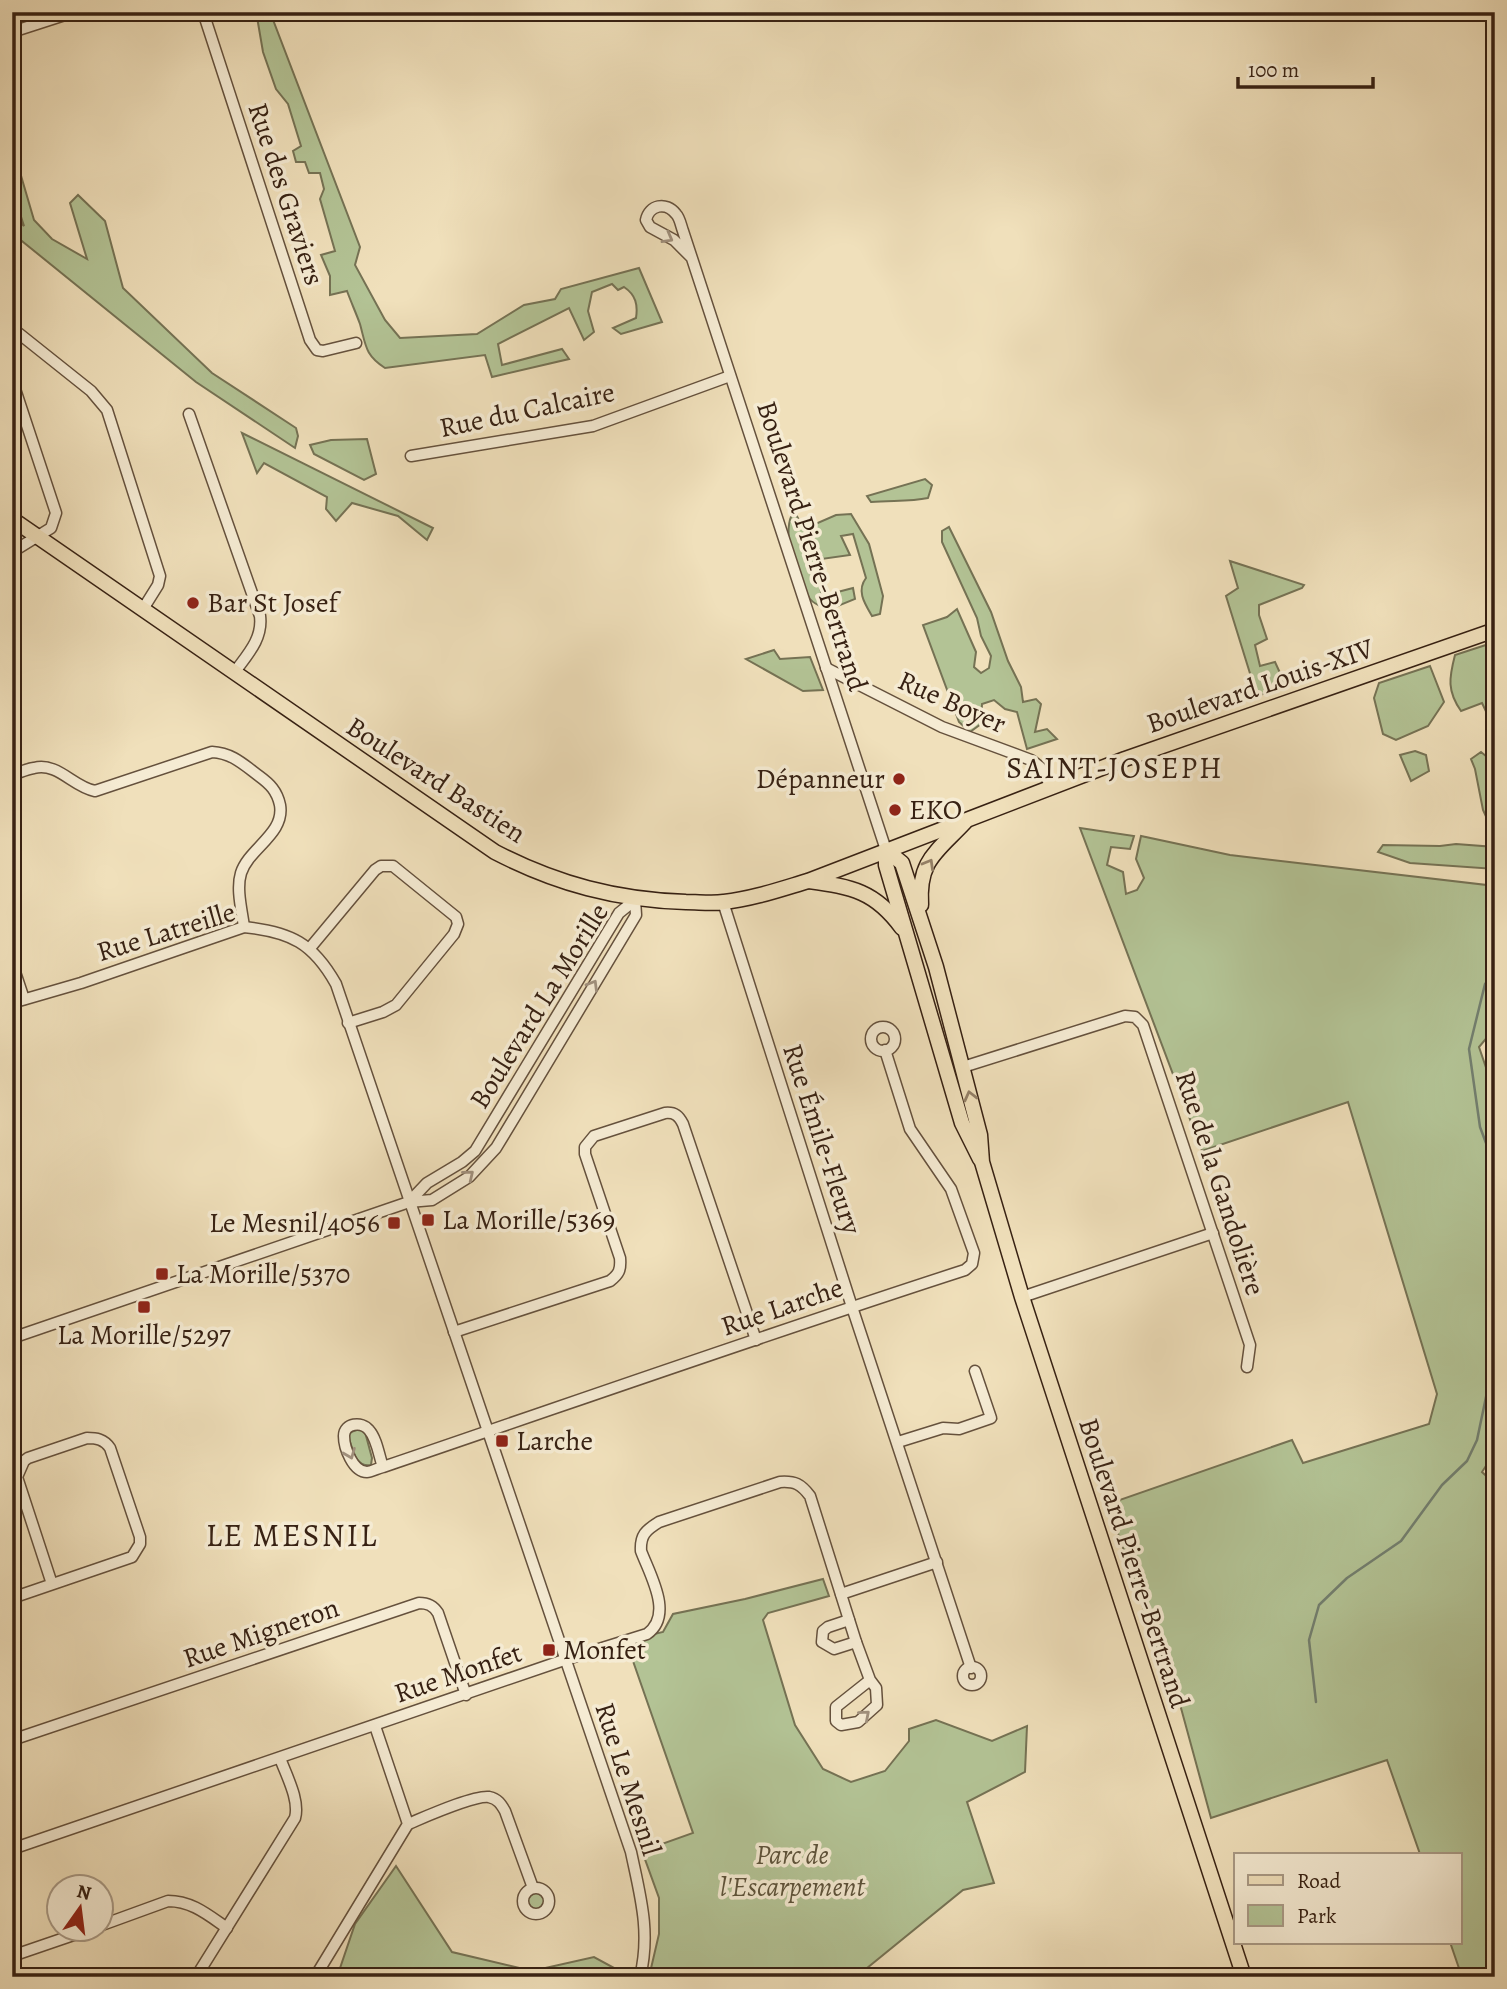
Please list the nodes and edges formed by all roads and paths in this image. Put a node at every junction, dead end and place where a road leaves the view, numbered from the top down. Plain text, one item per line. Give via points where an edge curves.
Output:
1 (74, 12) edge
2 (203, 12) edge
3 (12, 33) edge
4 (691, 257) junction
5 (13, 329) edge
6 (356, 342) dead end
7 (730, 376) junction
8 (12, 380) edge
9 (189, 414) dead end
10 (411, 456) dead end
11 (12, 519) edge
12 (38, 537) junction
13 (12, 555) edge
14 (143, 609) junction
15 (1495, 630) edge
16 (826, 668) junction
17 (234, 673) junction
18 (12, 775) edge
19 (1051, 786) junction
20 (969, 818) junction
21 (886, 850) junction
22 (808, 881) junction
23 (635, 900) junction
24 (723, 902) junction
25 (922, 924) junction
26 (244, 927) junction
27 (908, 938) junction
28 (310, 948) junction
29 (12, 963) edge
30 (24, 999) junction
31 (12, 1003) edge
32 (348, 1023) junction
33 (885, 1050) dead end
34 (963, 1067) junction
35 (982, 1163) junction
36 (409, 1202) junction
37 (1213, 1233) junction
38 (1022, 1297) junction
39 (852, 1307) junction
40 (454, 1332) junction
41 (12, 1339) edge
42 (756, 1340) junction
43 (1247, 1367) dead end
44 (975, 1371) dead end
45 (488, 1431) junction
46 (898, 1442) junction
47 (383, 1467) junction
48 (937, 1562) junction
49 (51, 1584) junction
50 (841, 1594) junction
51 (12, 1598) edge
52 (849, 1620) junction
53 (856, 1642) junction
54 (564, 1660) junction
55 (971, 1668) dead end
56 (870, 1681) junction
57 (466, 1695) junction
58 (375, 1726) junction
59 (12, 1740) edge
60 (279, 1758) junction
61 (408, 1824) junction
62 (12, 1849) edge
63 (533, 1888) dead end
64 (116, 1920) edge
65 (227, 1928) junction
66 (47, 1944) edge
67 (12, 1956) edge
68 (196, 1977) edge
69 (315, 1977) edge
70 (640, 1977) edge
71 (1244, 1977) edge

1 - 3 street
2 - 6 street, Rue des Graviers via 310,340 323,351
4 -> 4 street, Boulevard Pierre-Bertrand via 676,213 654,206 646,215 650,228 674,240
4 - 7 street, Boulevard Pierre-Bertrand
5 - 14 street via 91,391 107,410 160,576
7 - 10 street, Rue du Calcaire via 593,426
7 - 16 street, Boulevard Pierre-Bertrand
8 - 12 street via 56,513 51,528
9 - 17 street via 260,615 258,638
11 - 12 main road, Boulevard Bastien
12 - 13 street
12 - 14 main road, Boulevard Bastien
14 - 17 main road, Boulevard Bastien
15 - 19 main road, Boulevard Louis-XIV
16 - 19 street, Rue Boyer via 942,727 1031,760
16 - 21 street, Boulevard Pierre-Bertrand
17 - 23 main road, Boulevard Bastien via 495,852 563,882
18 - 26 street via 36,767 50,768 95,791 212,752 232,755 273,788 281,810 276,826 241,871
19 - 20 main road, Boulevard Louis-XIV
20 - 21 main road, Boulevard Louis-XIV
25 -> 20 main road via 924,869
21 - 22 main road, Boulevard Bastien
21 - 25 main road, Boulevard Pierre-Bertrand via 902,863
21 - 27 main road, Boulevard Pierre-Bertrand via 886,865
22 - 24 main road, Boulevard Bastien
22 - 27 main road via 867,895 889,911
23 - 24 main road, Boulevard Bastien
23 - 36 street, Boulevard La Morille via 619,913 475,1151 427,1183
36 -> 23 street, Boulevard La Morille via 442,1195 469,1177 496,1147 636,915
24 - 39 street, Rue Émile-Fleury
25 - 34 main road, Boulevard Pierre-Bertrand
26 - 28 street, Rue Latreille via 270,929
26 - 30 street, Rue Latreille
27 - 35 main road, Boulevard Pierre-Bertrand via 962,1123
28 - 32 street, Rue Latreille via 336,984
28 - 32 street via 381,866 393,866 456,917 454,934 396,1005
29 - 30 street
30 - 31 street, Rue Latreille
32 - 36 street, Rue Latreille
33 - 39 street, Rue Larche via 910,1129 951,1189 974,1254 965,1270
35 -> 34 main road, Boulevard Pierre-Bertrand
34 - 37 street, Rue de la Gandolière via 1125,1016 1135,1017 1143,1025
35 - 38 main road, Boulevard Pierre-Bertrand
36 - 40 street, Rue Le Mesnil
36 - 41 street, Boulevard La Morille
37 - 38 street
37 - 43 street, Rue de la Gandolière via 1250,1345
38 - 71 main road, Boulevard Pierre-Bertrand
39 - 42 street, Rue Larche
39 - 46 street, Rue Émile-Fleury
40 - 42 street via 618,1275 620,1258 585,1147 594,1136 671,1112 683,1124
40 - 45 street, Rue Le Mesnil
42 - 45 street, Rue Larche
44 - 46 street via 991,1418
45 - 47 street, Rue Larche
45 - 54 street, Rue Le Mesnil
46 - 48 street, Rue Émile-Fleury
47 -> 47 street, Rue Larche via 367,1427 353,1424 346,1429 353,1463 367,1472
48 - 50 street
48 - 55 street, Rue Émile-Fleury
49 - 49 street via 132,1557 140,1544 110,1448 95,1438 28,1458 19,1469 17,1477
49 - 51 street
50 - 52 street
50 - 54 street, Rue Monfet via 810,1496 799,1483 780,1482 649,1528 640,1541 661,1610 656,1629
52 - 53 street
52 - 53 street via 828,1626 822,1642 834,1649
53 - 56 street
54 - 57 street, Rue Monfet
54 - 70 street, Rue Le Mesnil via 631,1852 646,1922
56 -> 56 street via 835,1707 836,1721 859,1722 877,1705 876,1688
57 - 58 street, Rue Monfet
57 - 59 street, Rue Migneron via 438,1612 419,1603
58 - 60 street, Rue Monfet
58 - 61 street
60 - 62 street, Rue Monfet
60 - 65 street via 297,1811
61 - 63 street via 475,1799 499,1802
61 - 69 street
64 - 65 street via 179,1901
65 - 68 street
66 - 67 street

